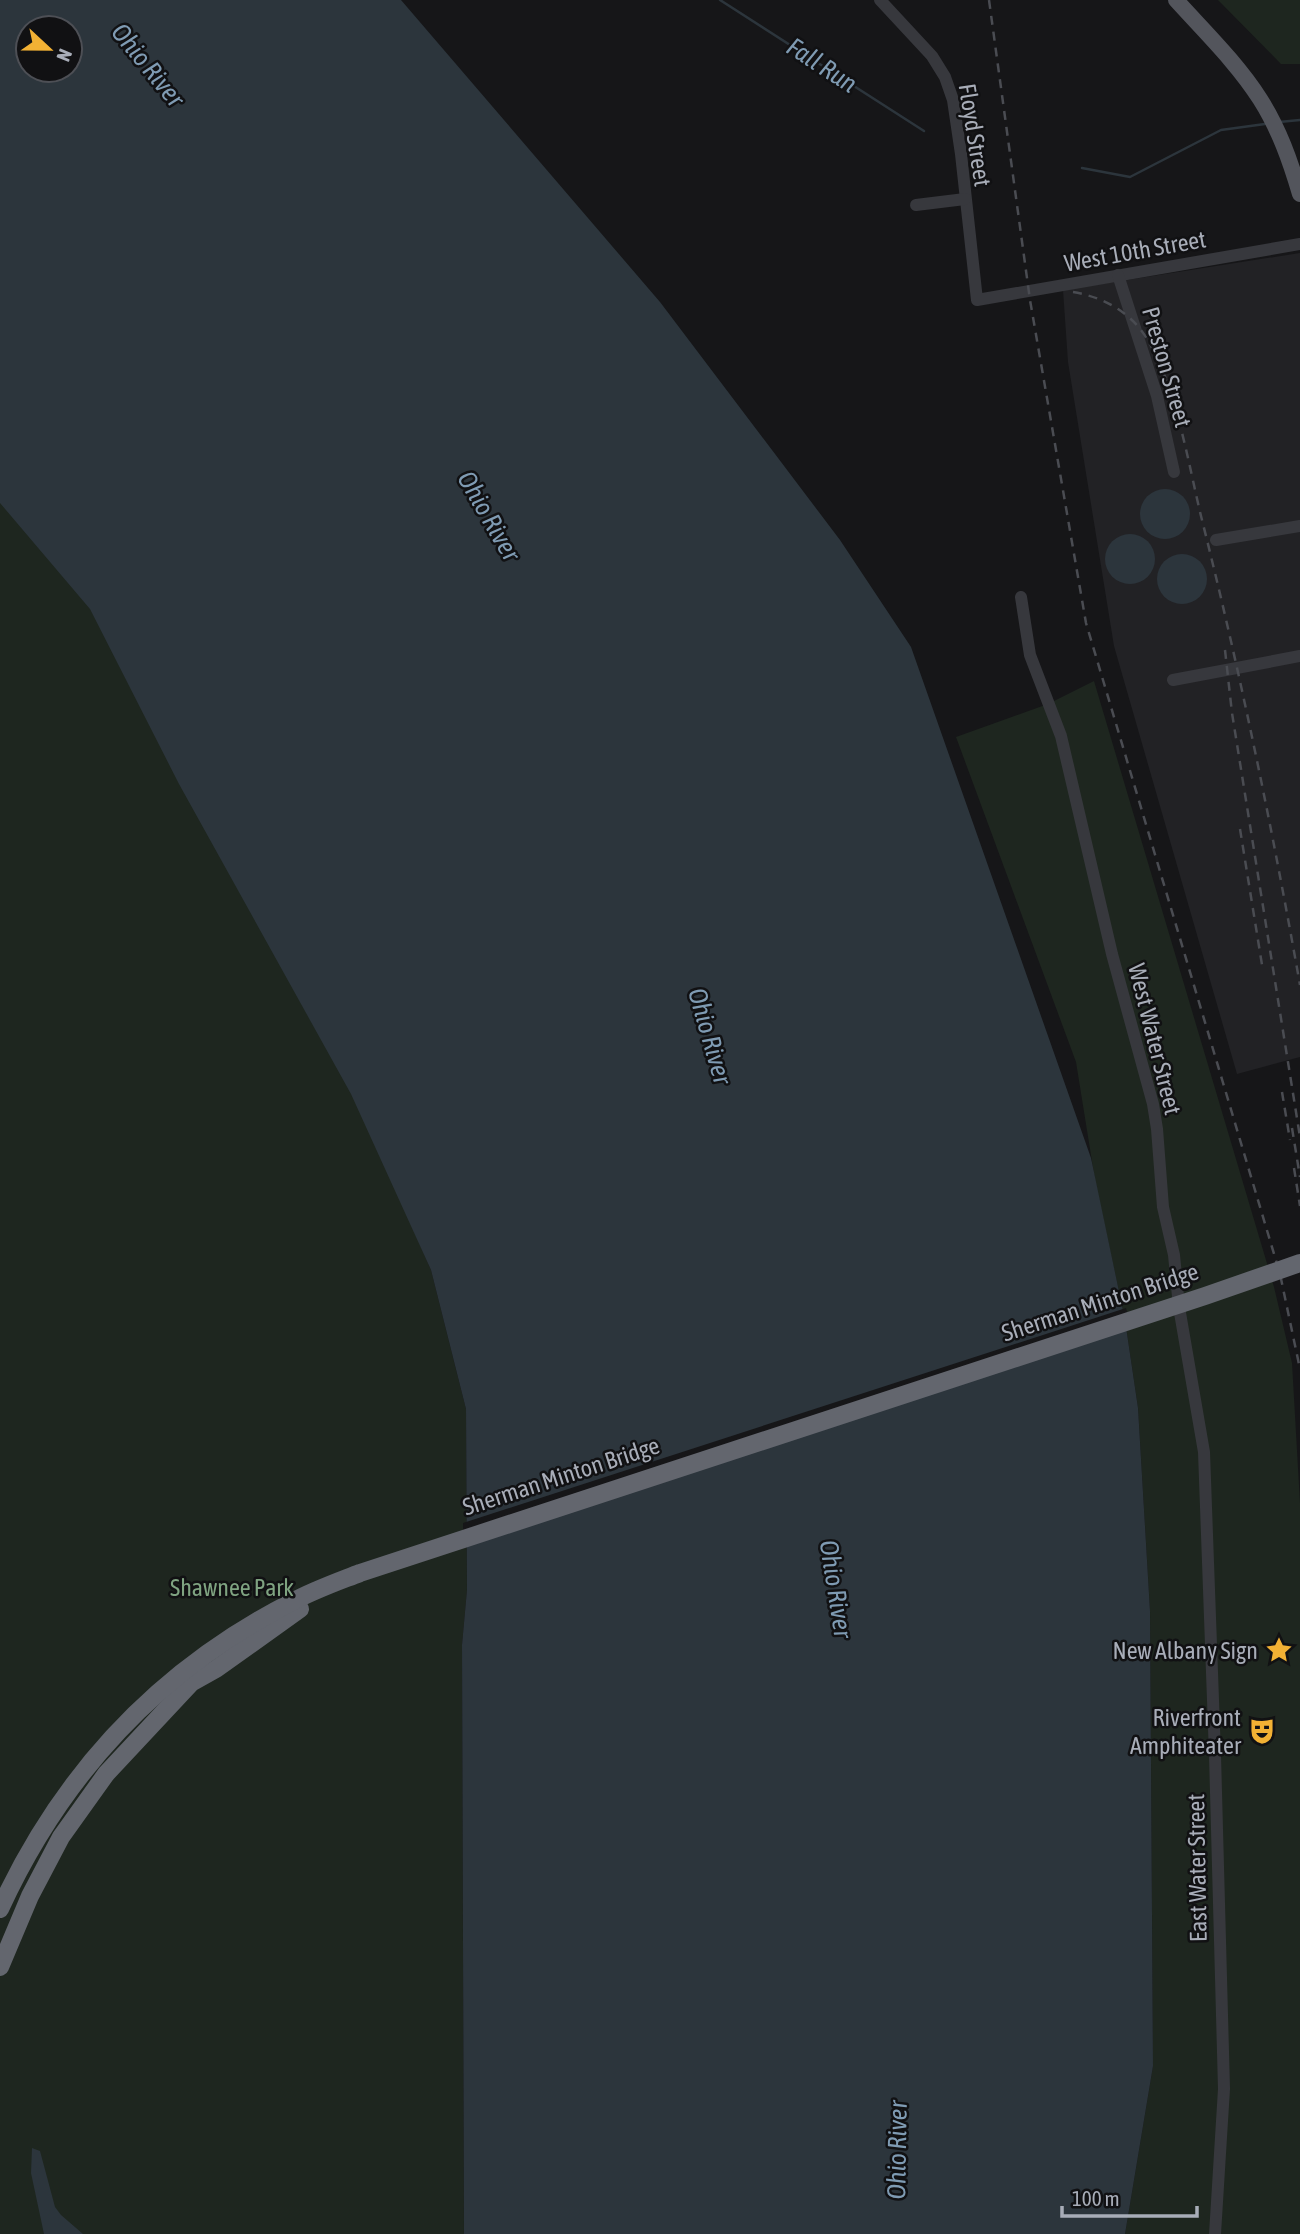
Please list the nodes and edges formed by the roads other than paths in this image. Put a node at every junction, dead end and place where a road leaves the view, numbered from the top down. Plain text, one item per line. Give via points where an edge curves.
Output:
1 (880, 0) edge
2 (1176, 0) edge
3 (1300, 194) edge
4 (965, 199) junction
5 (916, 205) dead end
6 (1300, 244) edge
7 (1118, 275) junction
8 (976, 300) joint
9 (1174, 472) dead end
10 (1300, 526) edge
11 (1216, 540) dead end
12 (1021, 597) dead end
13 (1300, 656) edge
14 (1173, 680) dead end
15 (1300, 1263) edge
16 (1206, 1500) joint
17 (1203, 1722) dead end
18 (1214, 1730) junction
19 (0, 1894) edge
20 (0, 1909) edge
21 (0, 1967) edge
22 (1215, 2234) edge

1 - 4 street, Floyd Street via 932,56 945,77 953,100
2 - 3 main road via 1259,98 1289,156
4 - 5 street
4 - 8 street, Floyd Street
6 - 7 street, West 10th Street
7 - 8 street, West 10th Street
7 - 9 street, Preston Street via 1157,396
10 - 11 street
12 - 16 street, West Water Street via 1030,655 1060,736 1153,1104 1163,1207 1202,1439
13 - 14 street
15 - 19 highway, Sherman Minton Bridge, bridge via 465,1532 298,1593 211,1644 110,1732 52,1803
15 - 20 highway, bridge via 360,1573 292,1602 205,1654 111,1738 52,1813
15 - 21 highway, Sherman Minton Bridge, bridge via 470,1531 330,1591 191,1683 106,1774 61,1837
16 - 18 street, East Water Street
17 - 18 street
18 - 22 street, East Water Street via 1224,2089

